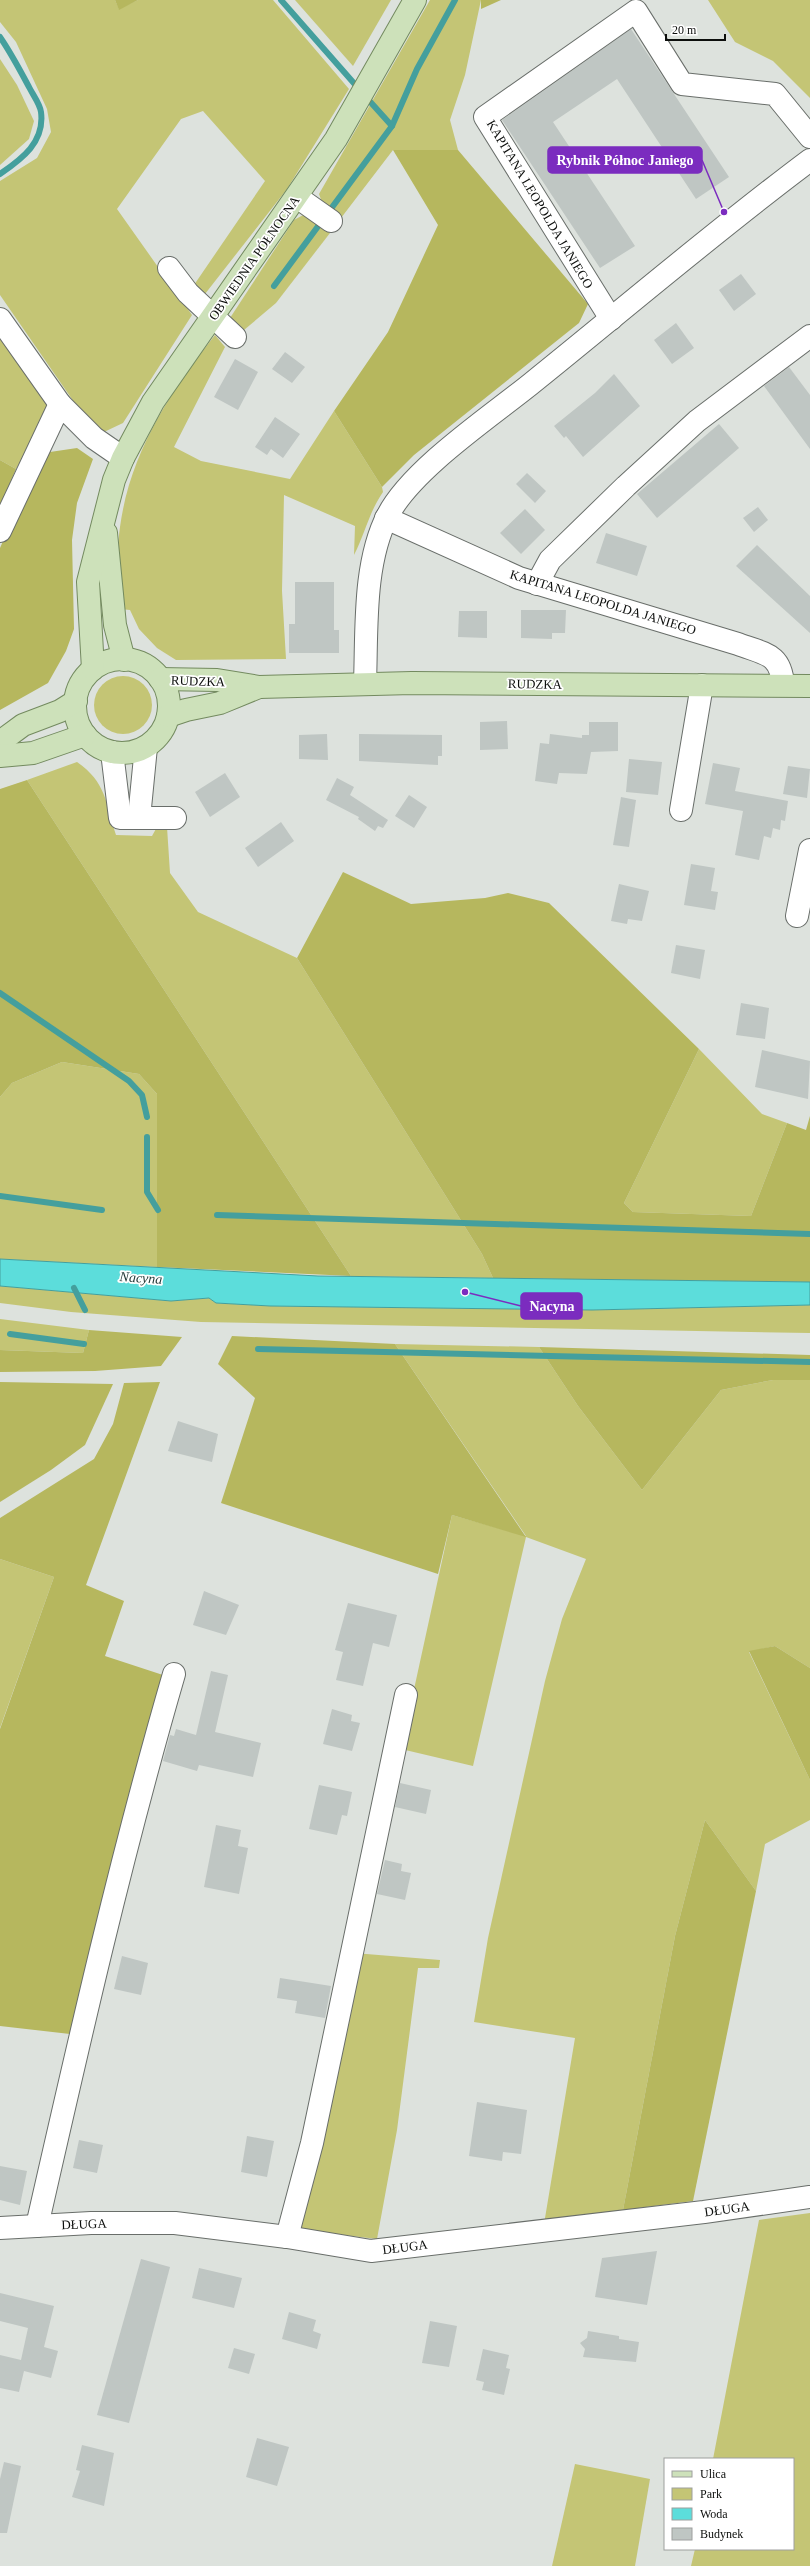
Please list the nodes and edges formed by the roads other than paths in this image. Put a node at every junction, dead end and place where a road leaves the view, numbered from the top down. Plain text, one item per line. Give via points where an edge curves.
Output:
1 (415, 0) edge
2 (810, 137) edge
3 (810, 160) edge
4 (297, 197) junction
5 (331, 221) dead end
6 (169, 268) dead end
7 (212, 318) junction
8 (0, 319) edge
9 (611, 320) junction
10 (810, 336) edge
11 (235, 337) dead end
12 (60, 404) junction
13 (123, 458) junction
14 (386, 518) junction
15 (104, 521) junction
16 (0, 531) edge
17 (537, 584) junction
18 (124, 660) junction
19 (93, 669) junction
20 (160, 679) junction
21 (365, 683) junction
22 (702, 685) junction
23 (783, 686) junction
24 (810, 686) edge
25 (259, 687) junction
26 (76, 701) junction
27 (168, 716) junction
28 (85, 735) junction
29 (0, 742) edge
30 (146, 747) junction
31 (112, 752) junction
32 (0, 756) edge
33 (681, 810) dead end
34 (139, 818) junction
35 (175, 818) dead end
36 (810, 850) edge
37 (797, 916) dead end
38 (174, 1674) dead end
39 (406, 1695) dead end
40 (810, 2197) edge
41 (37, 2226) junction
42 (0, 2228) edge
43 (287, 2237) junction

1 - 4 main road, OBWIEDNIA PÓŁNOCNA via 346,123
2 - 9 street, KAPITANA LEOPOLDA JANIEGO via 775,94 682,84 636,11 485,117
3 - 9 street
4 - 5 street
4 - 7 main road, OBWIEDNIA PÓŁNOCNA
6 - 7 street
7 - 11 street
7 - 13 main road, OBWIEDNIA PÓŁNOCNA via 153,402
8 - 12 street
9 - 14 street via 430,466 404,492
10 - 17 street via 697,421 661,453 550,560
12 - 13 street via 94,438
12 - 16 street
13 - 15 main road, OBWIEDNIA PÓŁNOCNA via 114,480
14 - 17 street, KAPITANA LEOPOLDA JANIEGO
14 - 21 street via 373,557
15 - 18 main road, OBWIEDNIA PÓŁNOCNA via 115,625
15 - 19 main road, OBWIEDNIA PÓŁNOCNA via 88,582
17 - 23 street, KAPITANA LEOPOLDA JANIEGO via 738,644 771,657 780,666
18 - 19 main road via 104,663
18 - 20 main road via 145,665
19 - 26 main road via 81,684
20 - 25 main road, RUDZKA via 217,680
20 - 27 main road via 168,697
21 - 22 main road, RUDZKA
21 - 25 main road, RUDZKA
22 - 23 main road, RUDZKA
22 - 33 street
23 - 24 main road, RUDZKA
25 - 27 main road, RUDZKA via 220,703
26 - 28 main road via 76,713
26 - 29 main road via 60,711 23,725
27 - 30 main road via 160,734
28 - 31 main road via 102,749
28 - 32 main road via 33,753
30 - 31 main road via 135,752
30 - 34 street
31 - 34 street via 120,818
34 - 35 street
36 - 37 street
38 - 41 street via 147,1765 78,2038
39 - 43 street via 312,2143
40 - 43 street, DŁUGA via 371,2251
41 - 42 street, DŁUGA
41 - 43 street, DŁUGA via 143,2222 209,2226

